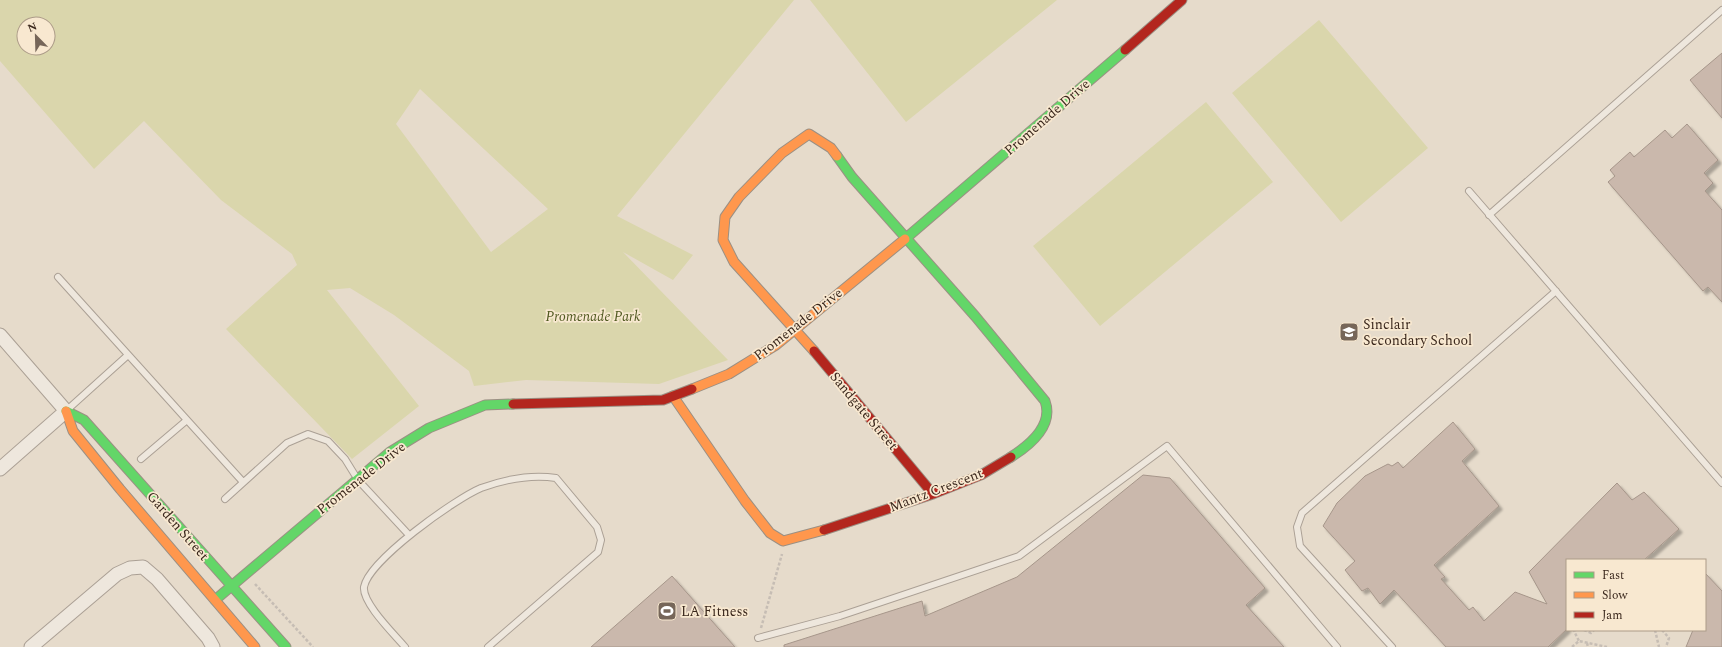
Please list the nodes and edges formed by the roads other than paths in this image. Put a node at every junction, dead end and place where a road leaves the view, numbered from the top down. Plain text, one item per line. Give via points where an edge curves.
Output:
1 (1182, 0) edge
2 (1722, 10) edge
3 (1469, 191) dead end
4 (1488, 215) junction
5 (906, 238) junction
6 (58, 277) dead end
7 (1556, 291) junction
8 (796, 329) junction
9 (0, 335) edge
10 (128, 354) junction
11 (673, 396) junction
12 (66, 411) junction
13 (187, 420) junction
14 (141, 459) dead end
15 (0, 469) edge
16 (358, 480) junction
17 (243, 482) junction
18 (1722, 483) edge
19 (933, 494) junction
20 (225, 499) dead end
21 (409, 535) junction
22 (231, 586) junction
23 (215, 600) junction
24 (758, 638) road end
25 (31, 647) edge
26 (213, 647) edge
27 (254, 647) edge
28 (286, 647) edge
29 (405, 647) edge
30 (488, 647) edge
31 (1337, 647) edge
32 (1392, 647) edge

1 - 5 street, Promenade Drive
2 - 4 lane
3 - 4 lane
4 - 7 lane
5 - 8 street, Promenade Drive
5 - 8 street, Sandgate Street via 852,177 831,148 808,134 782,153 740,197 725,217 723,240 734,262
5 - 19 street, Mantz Crescent via 975,316 1045,401 1048,409 1042,430 1027,447 981,475
6 - 10 lane
7 - 18 lane
7 - 32 lane via 1302,513 1297,527 1300,546
8 - 11 street, Promenade Drive via 776,345 729,374
8 - 19 street, Sandgate Street
9 - 12 street, Garden Street
10 - 12 lane
10 - 13 lane
11 - 16 street, Promenade Drive via 664,400 485,405 429,428 390,452
11 - 19 street, Mantz Crescent via 745,501 770,533 782,541 802,537
12 - 15 street
12 - 22 street, Garden Street via 84,420
12 - 23 street, Garden Street via 73,431
13 - 14 lane
13 - 17 lane
16 - 17 lane via 345,459 328,441 308,434 287,443
16 - 21 lane
16 - 22 street, Promenade Drive
17 - 20 lane
21 - 29 lane via 369,574 364,588 368,602
21 - 30 lane via 480,489 509,479 540,476 556,478 597,527 601,540 598,552
22 - 23 street, Promenade Drive
22 - 28 street, Garden Street
23 - 27 street, Garden Street
24 - 31 lane via 840,616 1019,556 1167,446
25 - 26 street via 116,574 130,568 143,567 157,578

